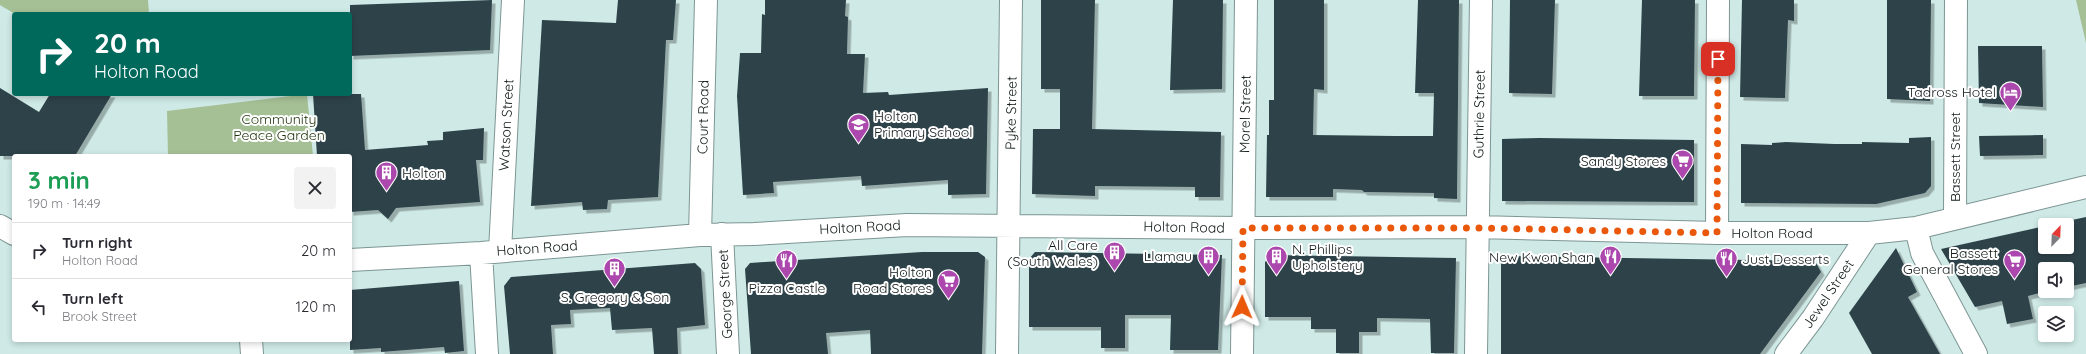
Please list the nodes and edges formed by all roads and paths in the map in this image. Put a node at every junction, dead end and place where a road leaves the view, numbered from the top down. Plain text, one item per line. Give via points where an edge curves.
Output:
1 (513, 0) edge
2 (706, 0) edge
3 (1011, 0) edge
4 (1246, 0) edge
5 (1481, 0) edge
6 (1718, 0) edge
7 (1956, 0) edge
8 (2086, 187) edge
9 (1955, 217) junction
10 (1009, 225) junction
11 (0, 226) edge
12 (1243, 228) junction
13 (1478, 228) junction
14 (1916, 228) junction
15 (12, 233) edge
16 (1717, 233) junction
17 (1869, 233) junction
18 (722, 234) junction
19 (700, 235) junction
20 (490, 252) junction
21 (352, 260) edge
22 (251, 342) edge
23 (252, 354) edge
24 (487, 354) edge
25 (728, 354) edge
26 (1007, 354) edge
27 (1242, 354) edge
28 (1476, 354) edge
29 (1786, 354) edge
30 (1976, 354) edge

1 - 20 street, Watson Street
2 - 19 street, Court Road
3 - 10 street, Pyke Street
4 - 12 street, Morel Street
5 - 13 street, Guthrie Street
6 - 16 street
7 - 9 street, Bassett Street
8 - 9 street, Holton Road
9 - 14 street, Holton Road
10 - 12 street, Holton Road
10 - 18 street, Holton Road via 907,224
10 - 26 street, Pyke Street
11 - 15 street
12 - 13 street, Holton Road
12 - 27 street, Morel Street
13 - 16 street, Holton Road
13 - 28 street, Guthrie Street
14 - 17 street, Holton Road
14 - 30 street via 1922,253
16 - 17 street, Holton Road
17 - 29 street, Jewel Street
18 - 19 street, Holton Road
18 - 25 street, George Street
19 - 20 street, Holton Road
20 - 21 street, Holton Road
20 - 24 street, Watson Street via 484,302
22 - 23 street

